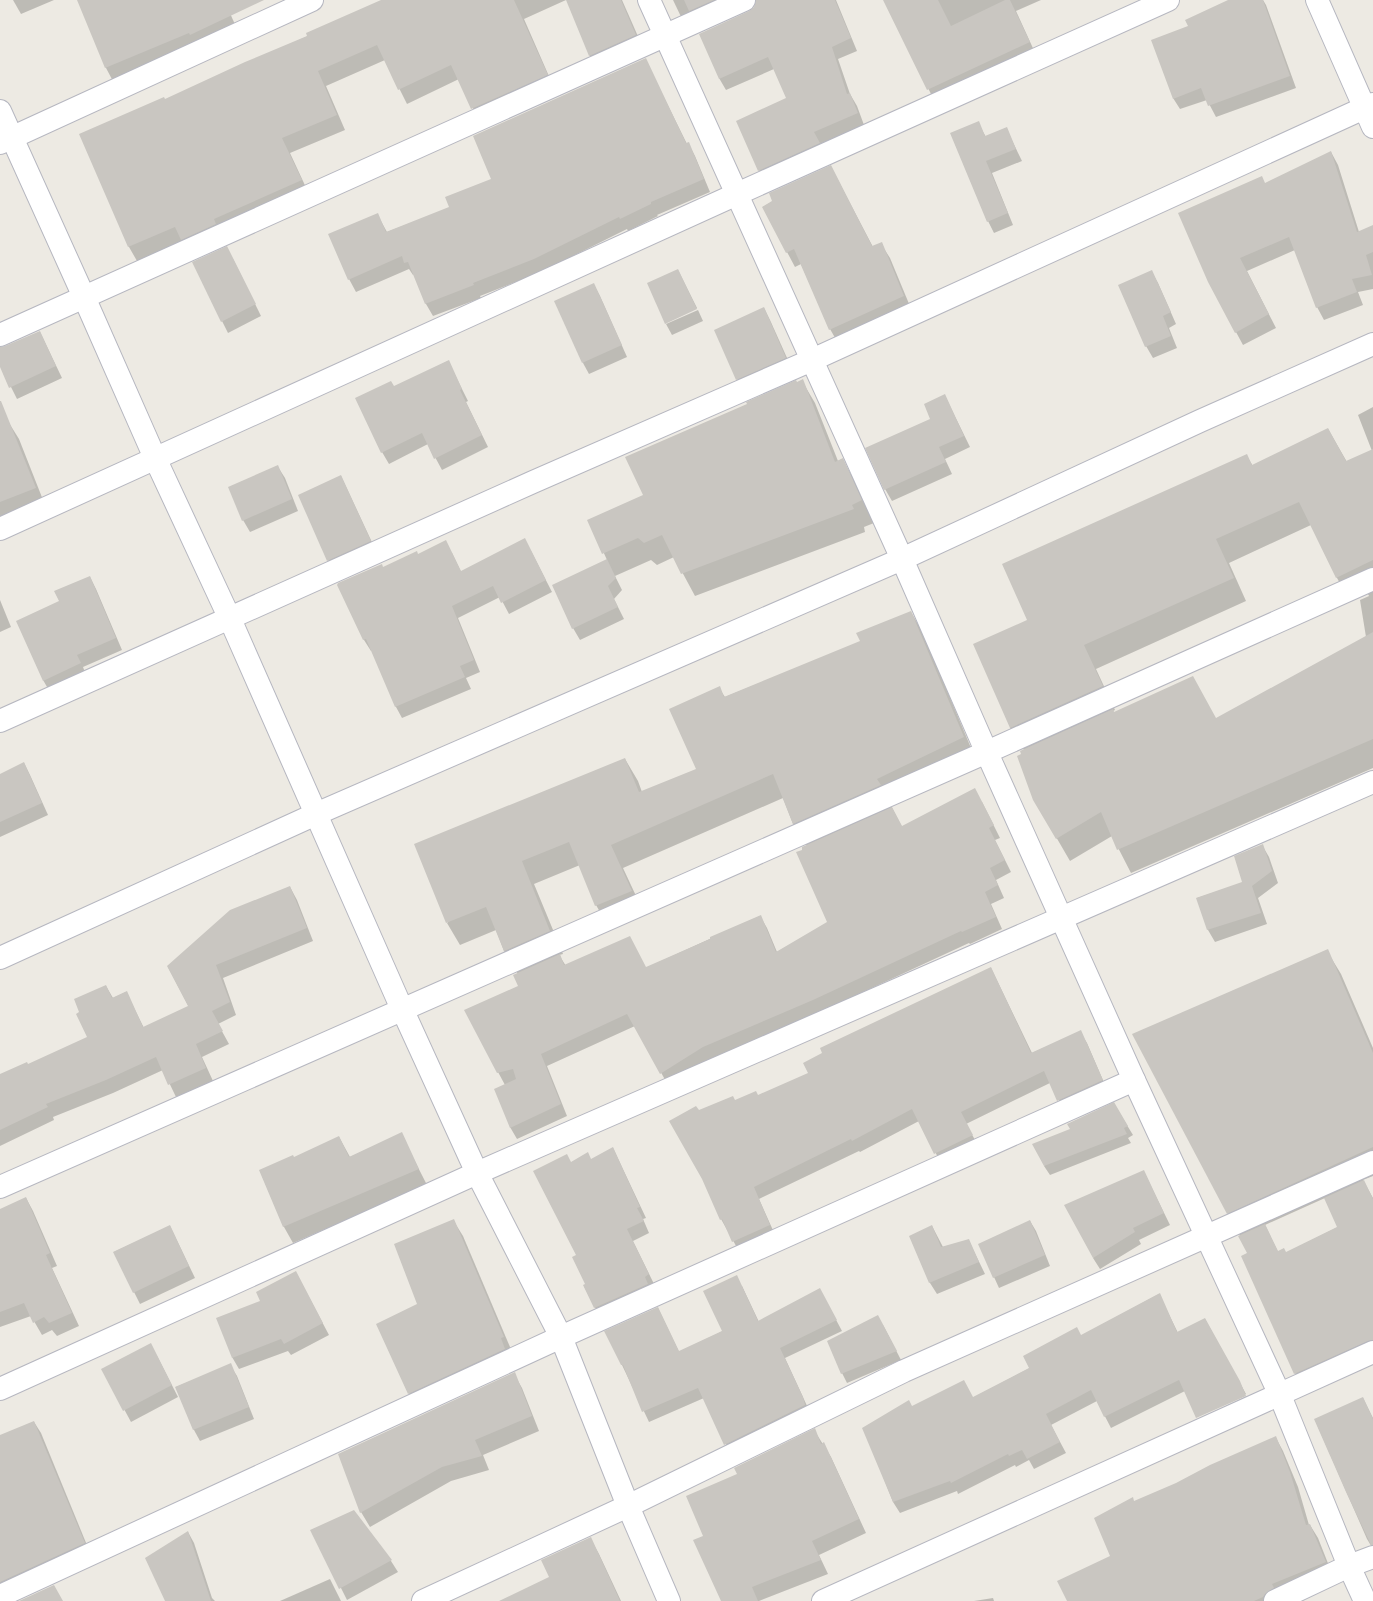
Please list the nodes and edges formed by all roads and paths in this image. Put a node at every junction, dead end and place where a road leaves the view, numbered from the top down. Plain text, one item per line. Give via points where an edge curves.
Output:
1 (312, 0) edge
2 (649, 0) edge
3 (744, 0) edge
4 (1168, 0) edge
5 (1317, 0) edge
6 (665, 35) junction
7 (1369, 106) edge
8 (0, 111) edge
9 (1373, 127) edge
10 (6, 141) edge
11 (737, 194) junction
12 (84, 297) junction
13 (0, 335) edge
14 (1373, 344) edge
15 (812, 360) junction
16 (155, 458) junction
17 (0, 529) edge
18 (902, 558) junction
19 (1373, 579) edge
20 (230, 619) junction
21 (0, 721) edge
22 (987, 752) junction
23 (1373, 782) edge
24 (316, 814) junction
25 (1062, 919) junction
26 (0, 958) edge
27 (402, 1009) junction
28 (1134, 1080) junction
29 (1373, 1162) edge
30 (477, 1173) junction
31 (0, 1187) edge
32 (1207, 1238) junction
33 (561, 1337) junction
34 (1373, 1352) edge
35 (0, 1389) edge
36 (1279, 1393) junction
37 (628, 1506) junction
38 (1373, 1557) edge
39 (1349, 1566) junction
40 (0, 1596) edge
41 (423, 1601) edge
42 (669, 1601) edge
43 (823, 1601) edge
44 (1275, 1601) edge
45 (1365, 1601) edge

1 - 10 street
2 - 6 street
3 - 6 street
4 - 11 street
5 - 7 street
6 - 11 street
6 - 12 street
7 - 9 street
7 - 15 street
8 - 10 street
10 - 12 street
11 - 15 street
11 - 16 street
12 - 13 street
12 - 16 street
14 - 18 street
15 - 18 street
15 - 20 street
16 - 17 street
16 - 20 street
18 - 22 street
18 - 24 street
19 - 22 street
20 - 21 street
20 - 24 street
22 - 25 street
22 - 27 street
23 - 25 street
24 - 26 street
24 - 27 street
25 - 28 street
25 - 30 street
27 - 30 street
27 - 31 street
28 - 32 street
28 - 33 street
29 - 32 street
30 - 33 street
30 - 35 street
32 - 36 street
32 - 37 street via 904,1372
33 - 37 street
33 - 40 street
34 - 36 street
36 - 39 street
36 - 43 street
37 - 41 street
37 - 42 street
38 - 39 street
39 - 44 street
39 - 45 street

